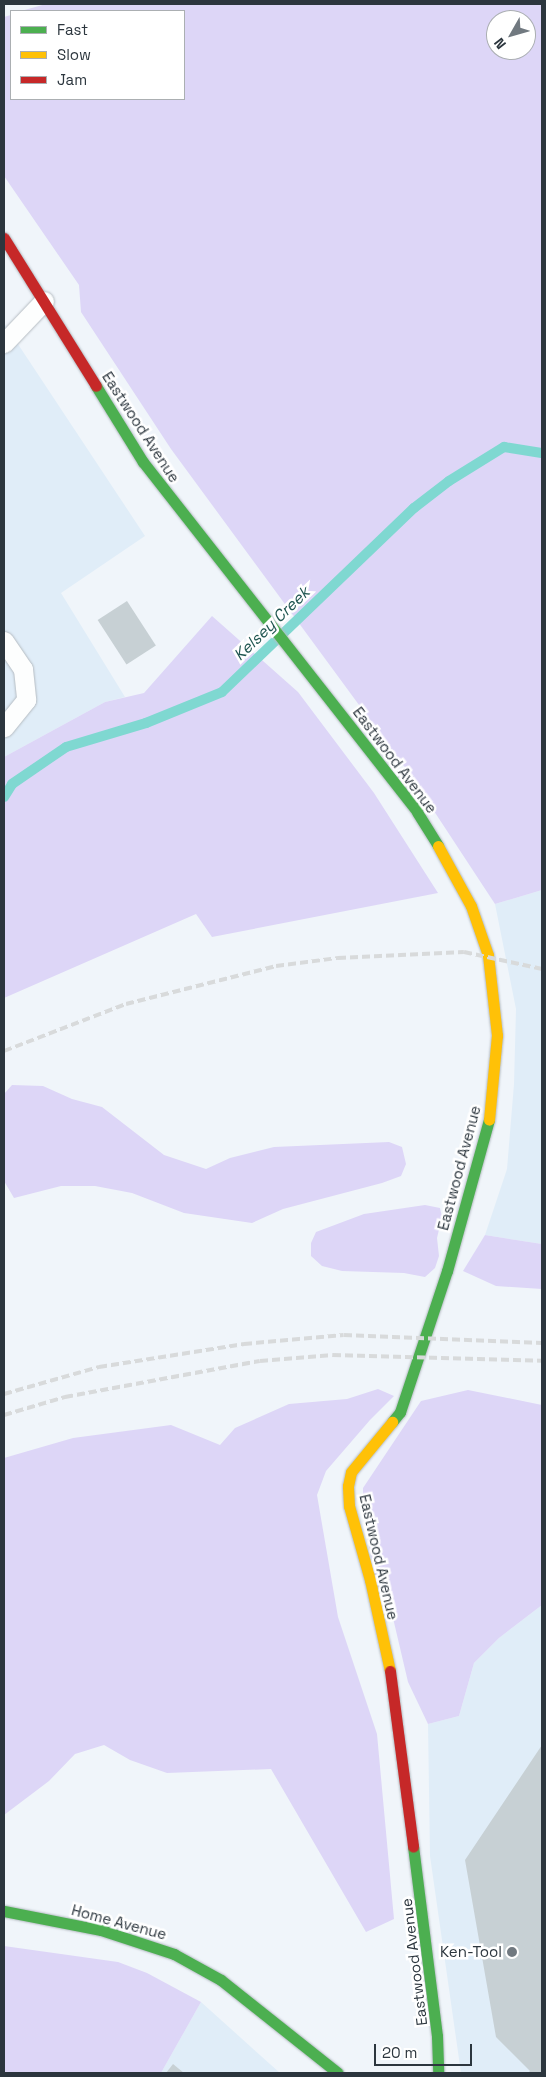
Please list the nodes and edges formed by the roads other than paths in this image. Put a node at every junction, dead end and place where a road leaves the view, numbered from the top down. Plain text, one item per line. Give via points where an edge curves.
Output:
1 (4, 238) edge
2 (44, 301) junction
3 (4, 343) edge
4 (4, 641) edge
5 (4, 727) edge
6 (4, 1911) edge
7 (338, 2073) edge
8 (438, 2073) edge

1 - 2 street, Eastwood Avenue
2 - 3 lane
2 - 8 street, Eastwood Avenue via 143,462 249,602 417,812 471,906 488,955 494,984 497,1035 491,1112 447,1271 400,1412 351,1472 348,1486 349,1506 370,1580 394,1691 438,2036
4 - 5 lane via 23,669 26,700
6 - 7 street, Home Avenue via 101,1930 174,1954 221,1980

